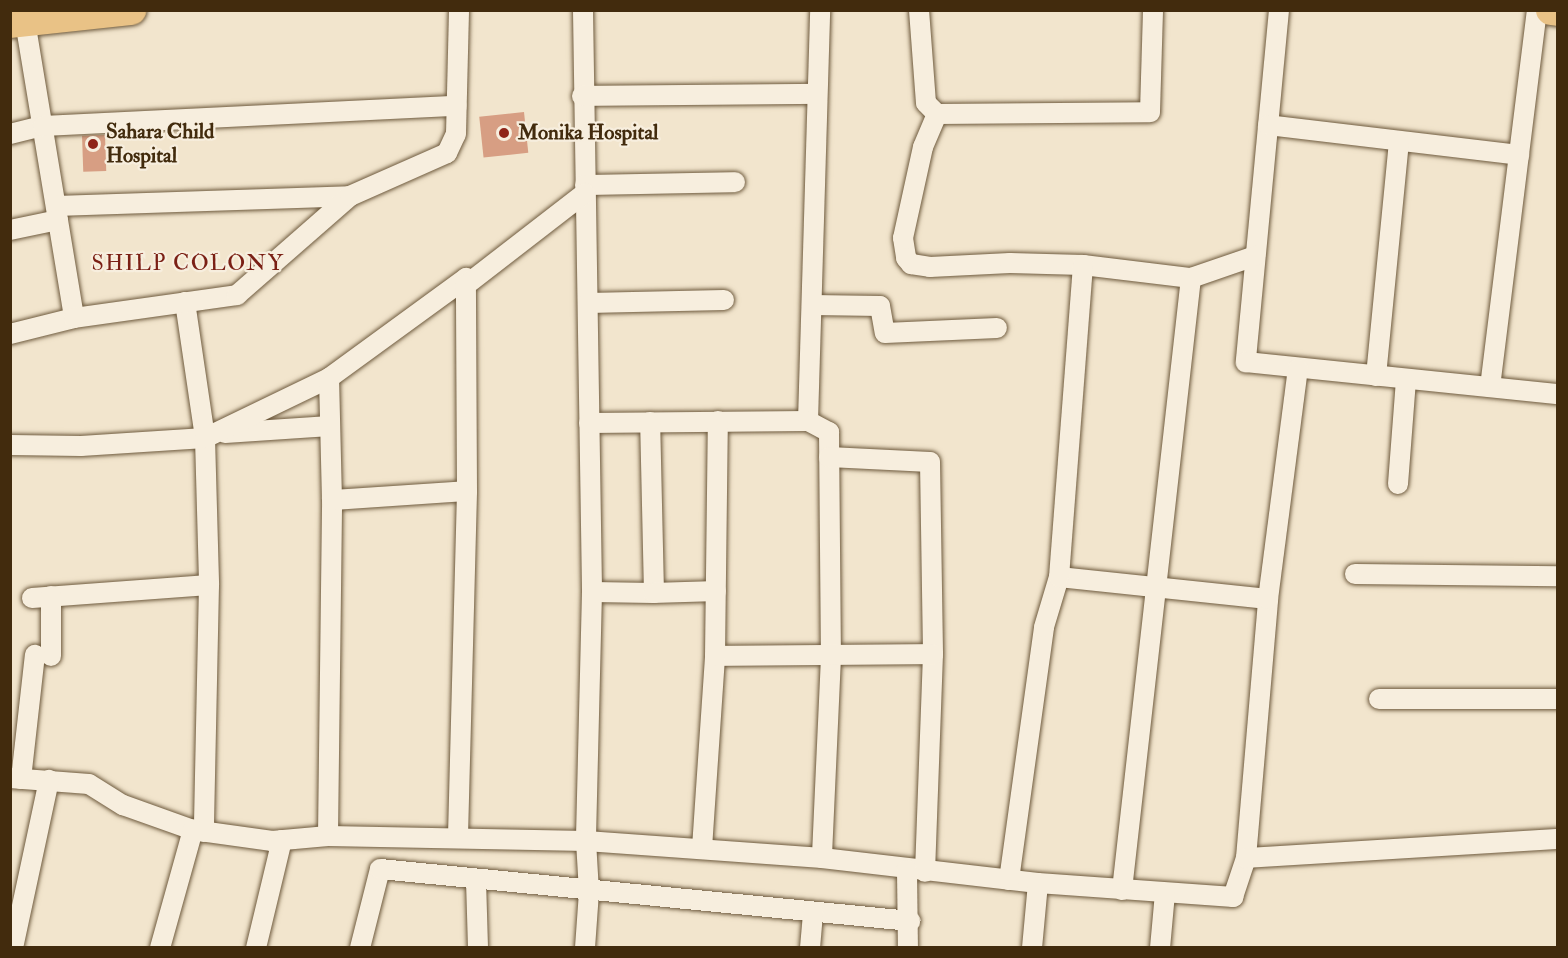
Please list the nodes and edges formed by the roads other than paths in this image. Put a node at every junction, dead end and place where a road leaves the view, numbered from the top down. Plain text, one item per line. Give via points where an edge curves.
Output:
1 (131, 10) edge
2 (459, 10) edge
3 (583, 10) edge
4 (820, 10) edge
5 (919, 10) edge
6 (1153, 10) edge
7 (1279, 10) edge
8 (1536, 10) edge
9 (1551, 10) edge
10 (1557, 11) edge
11 (18, 22) edge
12 (816, 94) junction
13 (582, 96) junction
14 (457, 106) junction
15 (937, 114) junction
16 (1268, 125) junction
17 (43, 126) junction
18 (10, 134) edge
19 (1399, 141) junction
20 (1519, 155) junction
21 (735, 182) dead end
22 (585, 189) junction
23 (350, 196) junction
24 (57, 213) junction
25 (10, 230) edge
26 (1255, 256) junction
27 (1083, 265) junction
28 (1191, 278) junction
29 (466, 285) junction
30 (724, 300) dead end
31 (186, 302) junction
32 (588, 303) junction
33 (812, 305) junction
34 (74, 318) junction
35 (997, 328) dead end
36 (10, 334) edge
37 (1298, 369) junction
38 (1376, 376) junction
39 (329, 378) junction
40 (1406, 379) junction
41 (1490, 387) junction
42 (1557, 394) edge
43 (718, 421) junction
44 (808, 421) junction
45 (650, 422) junction
46 (590, 423) junction
47 (330, 426) junction
48 (210, 436) junction
49 (10, 445) edge
50 (829, 457) junction
51 (1398, 484) dead end
52 (467, 491) junction
53 (332, 500) junction
54 (1355, 574) dead end
55 (1557, 576) edge
56 (1059, 577) junction
57 (209, 585) junction
58 (1158, 590) junction
59 (716, 591) junction
60 (592, 592) junction
61 (654, 593) junction
62 (1268, 599) junction
63 (933, 654) junction
64 (715, 656) junction
65 (831, 657) junction
66 (1379, 699) dead end
67 (1557, 699) edge
68 (16, 779) edge
69 (49, 780) junction
70 (198, 831) junction
71 (328, 836) junction
72 (458, 837) junction
73 (1557, 839) edge
74 (282, 840) junction
75 (586, 842) junction
76 (702, 848) junction
77 (822, 858) junction
78 (1246, 858) junction
79 (916, 871) junction
80 (476, 880) junction
81 (1010, 880) junction
82 (1038, 883) junction
83 (1122, 890) junction
84 (589, 892) junction
85 (1165, 893) junction
86 (813, 912) junction
87 (910, 921) junction
88 (13, 948) edge
89 (160, 948) edge
90 (256, 948) edge
91 (360, 948) edge
92 (478, 948) edge
93 (585, 948) edge
94 (810, 948) edge
95 (908, 948) edge
96 (1032, 948) edge
97 (1160, 948) edge

1 - 11 main road
2 - 14 street
3 - 13 street
4 - 12 street
5 - 15 street via 926,103
6 - 15 street via 1150,112
7 - 16 street
8 - 20 street
9 - 10 main road
11 - 17 street
12 - 13 street
12 - 33 street
13 - 22 street
14 - 17 street
14 - 23 street via 456,134 447,153
15 - 27 street via 923,147 903,237 906,258 911,264
16 - 19 street
16 - 26 street
17 - 18 street
17 - 24 street
19 - 20 street
19 - 38 street
20 - 41 street
21 - 22 street
22 - 29 street
22 - 32 street
23 - 24 street
23 - 31 street via 237,296
24 - 25 street
24 - 34 street
26 - 28 street
26 - 37 street via 1246,362
27 - 28 street
27 - 56 street
28 - 58 street
29 - 39 street via 466,278
29 - 52 street
30 - 32 street
31 - 34 street
31 - 48 street
32 - 46 street
33 - 35 street via 880,306 885,333
33 - 44 street
34 - 36 street
37 - 38 street
37 - 62 street
38 - 40 street
39 - 47 street
39 - 48 street
40 - 41 street
40 - 51 street
41 - 42 street
43 - 44 street
43 - 45 street
43 - 59 street
44 - 50 street via 829,432
45 - 46 street
45 - 61 street
46 - 60 street
47 - 48 street
47 - 53 street
48 - 49 street via 81,446
48 - 57 street
50 - 63 street via 930,462
50 - 65 street
52 - 53 street
52 - 72 street
53 - 71 street
54 - 55 street
56 - 58 street
56 - 81 street via 1044,627
57 - 68 street via 42,597 43,655
57 - 70 street
58 - 62 street
58 - 83 street
59 - 61 street
59 - 64 street
60 - 61 street
60 - 75 street
62 - 78 street
63 - 65 street
63 - 79 street
64 - 65 street
64 - 76 street
65 - 77 street
66 - 67 street
68 - 69 street
69 - 70 street via 88,784 123,805
69 - 88 street
70 - 74 street
70 - 89 street
71 - 72 street
71 - 74 street
72 - 75 street
73 - 78 street
74 - 90 street
75 - 76 street
75 - 84 street
76 - 77 street
77 - 79 street
78 - 85 street via 1233,897
79 - 81 street
79 - 87 street
80 - 84 street
80 - 91 street via 380,869
80 - 92 street
81 - 82 street
82 - 83 street
82 - 96 street
83 - 85 street
84 - 86 street
84 - 93 street
85 - 97 street
86 - 87 street
86 - 94 street
87 - 95 street

